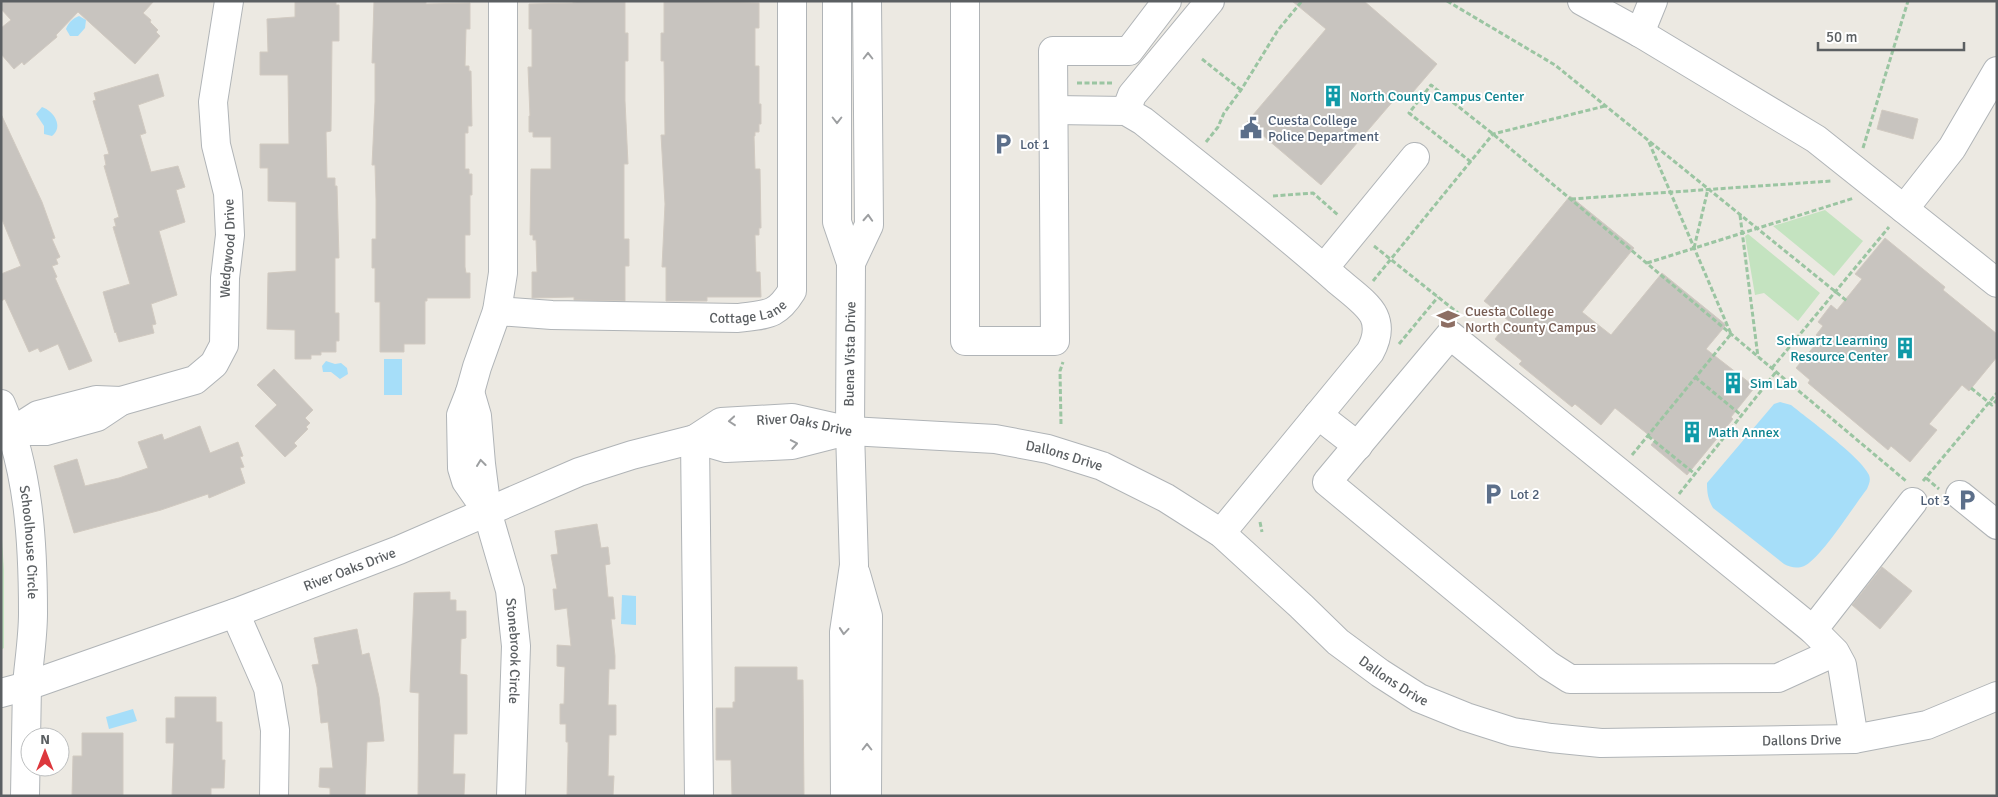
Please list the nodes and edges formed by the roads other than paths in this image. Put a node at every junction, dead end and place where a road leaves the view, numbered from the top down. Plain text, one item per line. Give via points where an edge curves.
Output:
1 (229, 1) edge
2 (503, 1) edge
3 (792, 1) edge
4 (837, 1) edge
5 (867, 1) edge
6 (965, 1) edge
7 (1167, 1) edge
8 (1582, 1) edge
9 (1653, 1) edge
10 (1196, 6) edge
11 (1640, 33) junction
12 (1997, 72) edge
13 (1054, 110) junction
14 (1126, 111) junction
15 (1415, 157) dead end
16 (1904, 209) junction
17 (851, 263) junction
18 (1324, 268) junction
19 (1997, 283) edge
20 (497, 311) junction
21 (1, 404) edge
22 (1318, 415) junction
23 (13, 431) junction
24 (850, 431) junction
25 (695, 439) junction
26 (1358, 446) junction
27 (1914, 489) road end
28 (1952, 494) road end
29 (487, 511) junction
30 (1997, 525) edge
31 (1221, 533) junction
32 (854, 565) junction
33 (235, 613) junction
34 (1813, 630) junction
35 (1835, 652) junction
36 (28, 686) junction
37 (1, 693) edge
38 (1997, 696) edge
39 (1854, 739) junction
40 (25, 796) edge
41 (274, 796) edge
42 (511, 796) edge
43 (699, 796) edge
44 (844, 796) edge
45 (867, 796) edge

1 - 23 street, Wedgwood Drive via 213,102 216,145 228,193 230,235 225,278 224,345 214,364 196,380 121,402 97,417 54,429
2 - 20 street via 503,273
3 - 20 street, Cottage Lane via 792,291 783,305 768,314 738,318 552,316
4 -> 17 street, Buena Vista Drive via 837,222
17 -> 5 street, Buena Vista Drive via 869,224
6 - 13 street via 965,341 1054,341
7 - 13 street via 1129,51 1054,51
8 - 11 street
9 - 11 street
10 - 14 street via 1132,95
11 - 16 street via 1816,139 1858,183
12 - 16 street via 1952,148
13 - 14 street
14 - 18 street
15 - 18 street
16 - 19 street
17 - 24 street, Buena Vista Drive
18 - 22 street via 1367,305 1377,328 1376,341 1370,352
20 - 29 street via 470,392 477,416
21 - 23 street, Schoolhouse Circle
22 - 26 street
22 - 31 street
23 - 36 street, Schoolhouse Circle via 28,499 33,614
24 - 25 street, River Oaks Drive via 792,418 758,419 721,422
24 - 31 street, Dallons Drive via 995,439 1048,449 1102,466 1166,498
24 - 32 street, Buena Vista Drive
25 - 29 street, River Oaks Drive via 579,472
25 - 43 street
26 - 34 street via 1450,335
26 - 35 street via 1327,482 1548,665 1570,679 1778,678
27 - 34 street
28 - 30 street
29 - 33 street, River Oaks Drive via 399,550
29 - 42 street, Stonebrook Circle via 510,590 516,646
31 - 39 street, Dallons Drive via 1338,642 1419,698 1466,717 1514,732 1601,743
32 -> 44 street, Buena Vista Drive via 844,632
45 -> 32 street, Buena Vista Drive via 868,616
33 - 36 street, River Oaks Drive
33 - 41 street via 268,688 276,730
34 - 35 street
35 - 39 street via 1842,665
36 - 37 street, River Oaks Drive
36 - 40 street, Schoolhouse Circle
38 - 39 street, Dallons Drive via 1927,725

